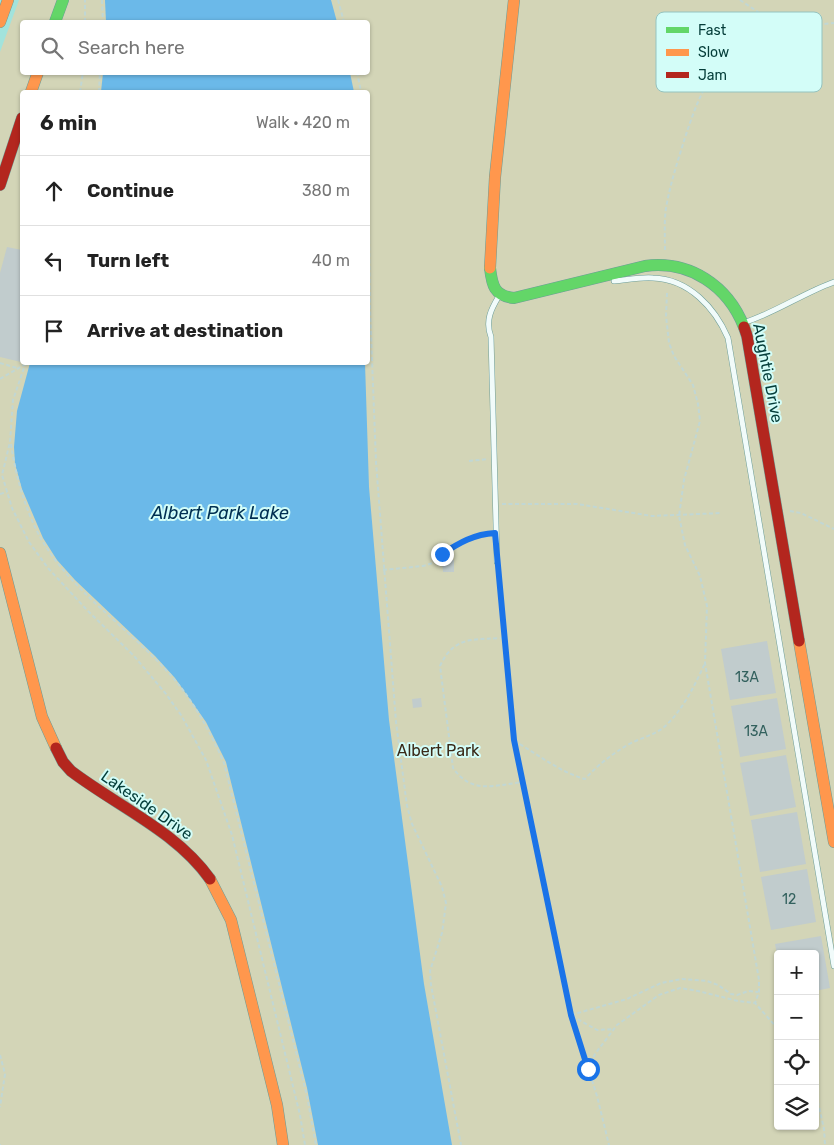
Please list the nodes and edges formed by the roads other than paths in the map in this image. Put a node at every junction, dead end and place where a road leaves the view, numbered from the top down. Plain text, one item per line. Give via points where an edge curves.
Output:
1 (8, 0) edge
2 (62, 0) edge
3 (514, 0) edge
4 (56, 20) edge
5 (0, 22) edge
6 (37, 75) edge
7 (32, 90) edge
8 (20, 124) edge
9 (0, 185) edge
10 (834, 282) edge
11 (579, 283) junction
12 (500, 294) junction
13 (743, 324) junction
14 (0, 553) edge
15 (497, 562) road end
16 (834, 842) edge
17 (834, 966) edge
18 (283, 1145) edge

1 - 5 main road
2 - 4 main road
3 - 12 main road via 495,177 491,250 491,277
6 - 7 main road
8 - 9 main road
10 - 13 lane
11 - 12 main road, Aughtie Drive via 514,298
11 - 13 main road, Aughtie Drive via 650,266 679,268 715,284
11 - 17 lane via 652,278 677,283 710,307 728,338
12 - 15 lane via 488,323
13 - 16 main road, Aughtie Drive
14 - 18 main road, Lakeside Drive via 42,717 63,762 83,780 182,848 204,870 221,897 233,928 277,1105

